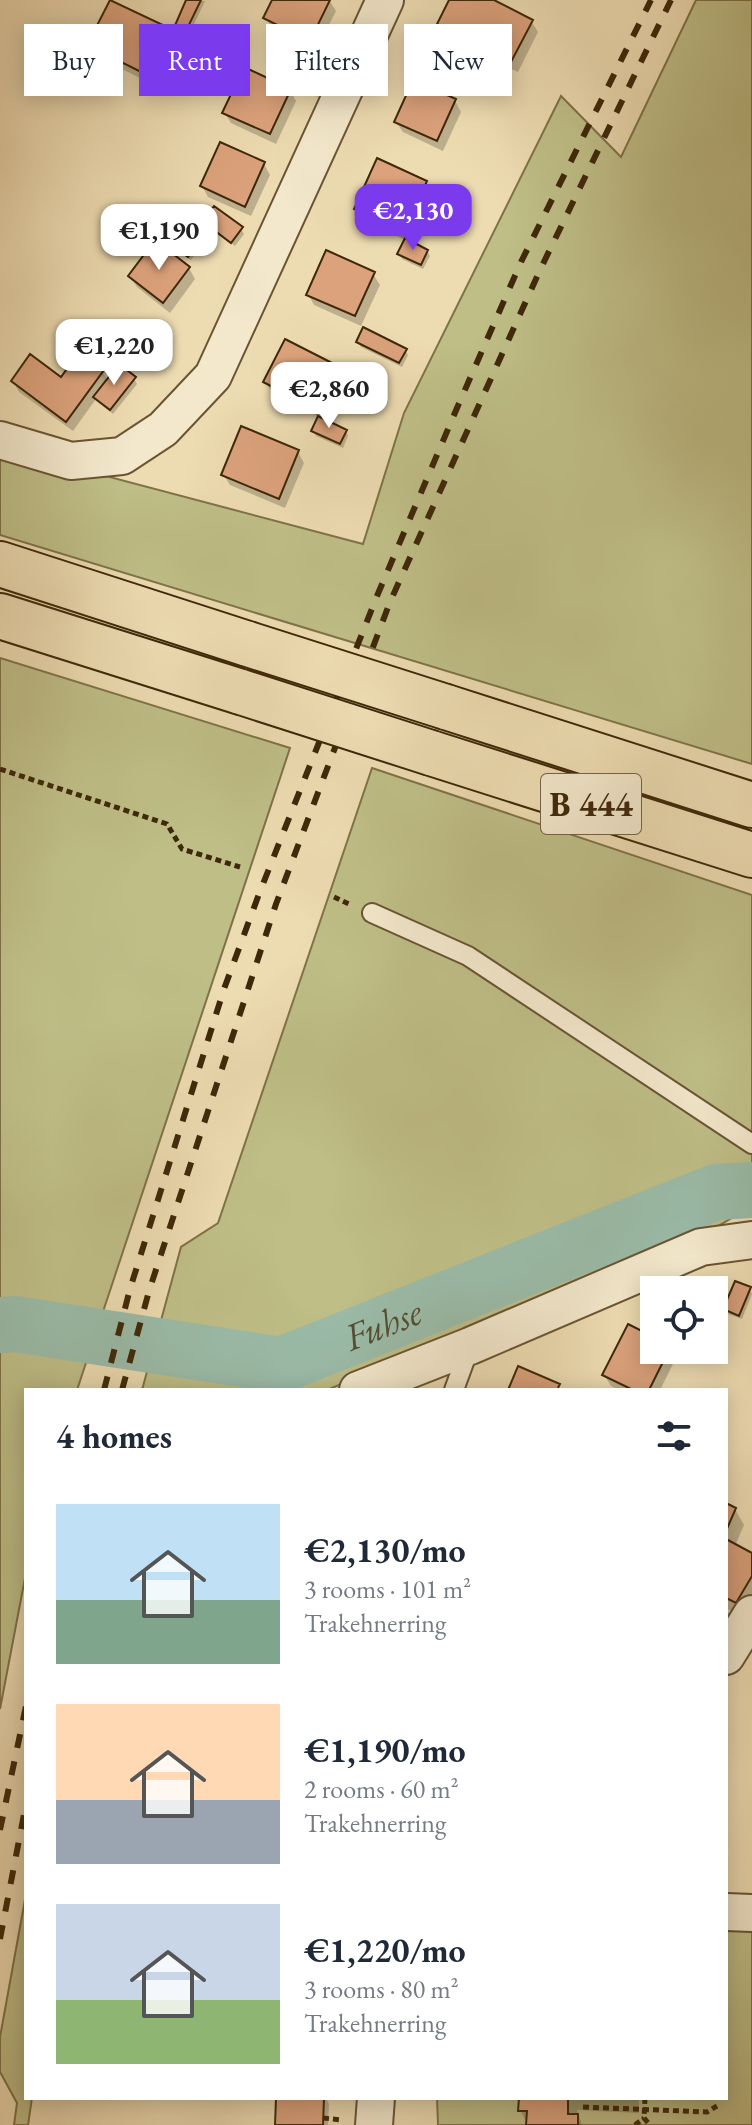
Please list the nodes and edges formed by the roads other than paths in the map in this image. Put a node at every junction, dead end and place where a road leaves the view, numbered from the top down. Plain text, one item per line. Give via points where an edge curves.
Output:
1 (385, 0) edge
2 (0, 440) edge
3 (0, 564) edge
4 (0, 616) edge
5 (752, 805) edge
6 (752, 855) edge
7 (372, 913) dead end
8 (752, 1144) edge
9 (752, 1240) edge
10 (470, 1346) junction
11 (363, 1388) edge
12 (455, 1388) edge
13 (752, 1614) edge
14 (728, 1653) edge
15 (728, 1912) edge
16 (752, 1913) edge
17 (376, 2100) edge
18 (374, 2125) edge

1 - 2 street via 213,376 163,429 122,456 71,461
3 - 5 highway, B 444, bridge
4 - 6 highway, B 444, bridge
7 - 8 lane via 468,956
9 - 10 street via 701,1247
10 - 11 street
10 - 12 lane
13 - 14 street
15 - 16 street
17 - 18 street

